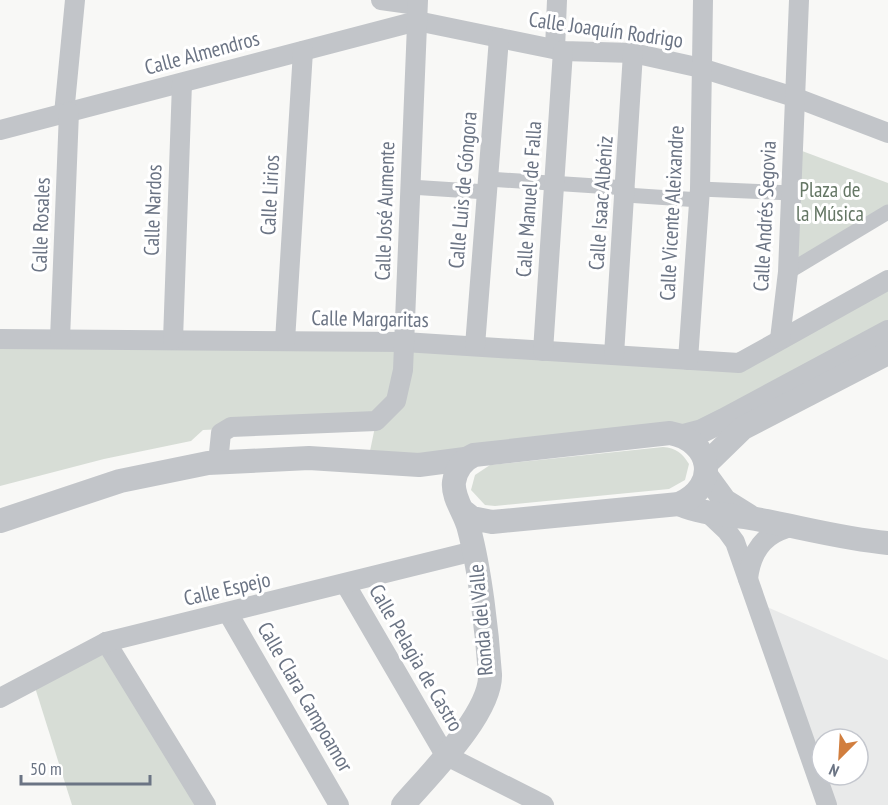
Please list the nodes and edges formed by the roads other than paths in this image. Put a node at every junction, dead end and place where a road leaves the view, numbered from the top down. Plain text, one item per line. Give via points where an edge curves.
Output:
1 (75, 0) edge
2 (381, 0) edge
3 (557, 0) edge
4 (703, 0) edge
5 (799, 0) edge
6 (417, 9) edge
7 (499, 38) junction
8 (559, 50) junction
9 (303, 51) junction
10 (633, 53) junction
11 (701, 68) junction
12 (182, 83) junction
13 (794, 97) junction
14 (66, 113) junction
15 (0, 130) edge
16 (888, 132) edge
17 (554, 182) junction
18 (487, 185) junction
19 (410, 187) junction
20 (626, 191) junction
21 (792, 193) junction
22 (700, 194) junction
23 (888, 212) edge
24 (788, 272) junction
25 (888, 280) edge
26 (888, 332) edge
27 (0, 339) edge
28 (60, 339) junction
29 (780, 339) junction
30 (173, 340) junction
31 (285, 341) junction
32 (404, 342) junction
33 (474, 346) junction
34 (543, 351) junction
35 (888, 353) edge
36 (614, 356) junction
37 (688, 360) junction
38 (683, 436) junction
39 (465, 459) junction
40 (218, 463) junction
41 (419, 465) junction
42 (706, 469) junction
43 (459, 504) junction
44 (679, 504) junction
45 (709, 514) junction
46 (754, 518) junction
47 (0, 520) edge
48 (492, 522) junction
49 (793, 527) junction
50 (888, 543) edge
51 (474, 551) junction
52 (748, 579) junction
53 (346, 585) junction
54 (228, 613) junction
55 (106, 642) junction
56 (0, 698) edge
57 (445, 755) junction
58 (206, 805) edge
59 (339, 805) edge
60 (404, 805) edge
61 (544, 805) edge
62 (827, 805) edge

1 - 14 street, Calle Rosales
2 - 6 street, Calle Joaquín Rodrigo
3 - 8 street, Calle Manuel de Falla
4 - 11 street, Calle Vicente Aleixandre
5 - 13 street, Calle Andrés Segovia
6 - 7 street, Calle Joaquín Rodrigo
6 - 9 street, Calle Almendros
6 - 19 street, Calle José Aumente
7 - 8 street, Calle Joaquín Rodrigo
7 - 18 street, Calle Luis de Góngora
8 - 10 street, Calle Joaquín Rodrigo
8 - 17 street, Calle Manuel de Falla
9 - 12 street, Calle Almendros
9 - 31 street, Calle Lirios
10 - 11 street, Calle Joaquín Rodrigo
10 - 20 street, Calle Isaac Albéniz
11 - 13 street, Calle Joaquín Rodrigo
11 - 22 street, Calle Vicente Aleixandre
12 - 14 street, Calle Almendros
12 - 30 street, Calle Nardos
13 - 16 street, Calle Joaquín Rodrigo
13 - 21 street, Calle Andrés Segovia
14 - 15 street, Calle Almendros
14 - 28 street, Calle Rosales
17 - 18 street
17 - 20 street
17 - 34 street, Calle Manuel de Falla
18 - 19 street
18 - 33 street, Calle Luis de Góngora
19 - 32 street, Calle José Aumente
20 - 22 street
20 - 36 street, Calle Isaac Albéniz
21 - 22 street
21 - 24 street, Calle Andrés Segovia
22 - 37 street, Calle Vicente Aleixandre
23 - 24 street
24 - 29 street, Calle Andrés Segovia
25 - 29 street
26 - 38 street via 724,420
27 - 28 street, Calle Margaritas
28 - 30 street, Calle Margaritas
29 - 37 street, Calle Margaritas via 739,363
30 - 31 street, Calle Margaritas
31 - 32 street, Calle Margaritas
32 - 33 street, Calle Margaritas
32 - 40 street, Calle José Aumente via 396,401 376,422 231,427 221,433
33 - 34 street, Calle Margaritas
34 - 36 street, Calle Margaritas
35 - 42 street via 743,428
36 - 37 street, Calle Margaritas
38 - 39 street via 653,435
38 - 42 street via 695,443
39 - 41 street
39 - 43 street via 453,484
40 - 41 street via 309,458
40 - 47 street via 120,481
41 - 43 street via 443,484
42 - 44 street via 700,490
42 - 46 street via 725,501
43 - 48 street via 472,518
43 - 51 street, Ronda del Valle
44 - 45 street
44 - 48 street
45 - 46 street
45 - 52 street via 735,542
46 - 49 street
48 - 51 street, Ronda del Valle via 477,540
49 - 50 street
49 - 52 street via 773,533 756,549
51 - 53 street, Calle Espejo
51 - 57 street, Ronda del Valle via 490,677 476,718
52 - 62 street
53 - 54 street, Calle Espejo
53 - 57 street, Calle Pelagia de Castro
54 - 55 street, Calle Espejo
54 - 59 street, Calle Clara Campoamor
55 - 56 street, Calle Espejo
55 - 58 street
57 - 60 street, Ronda del Valle
57 - 61 street

